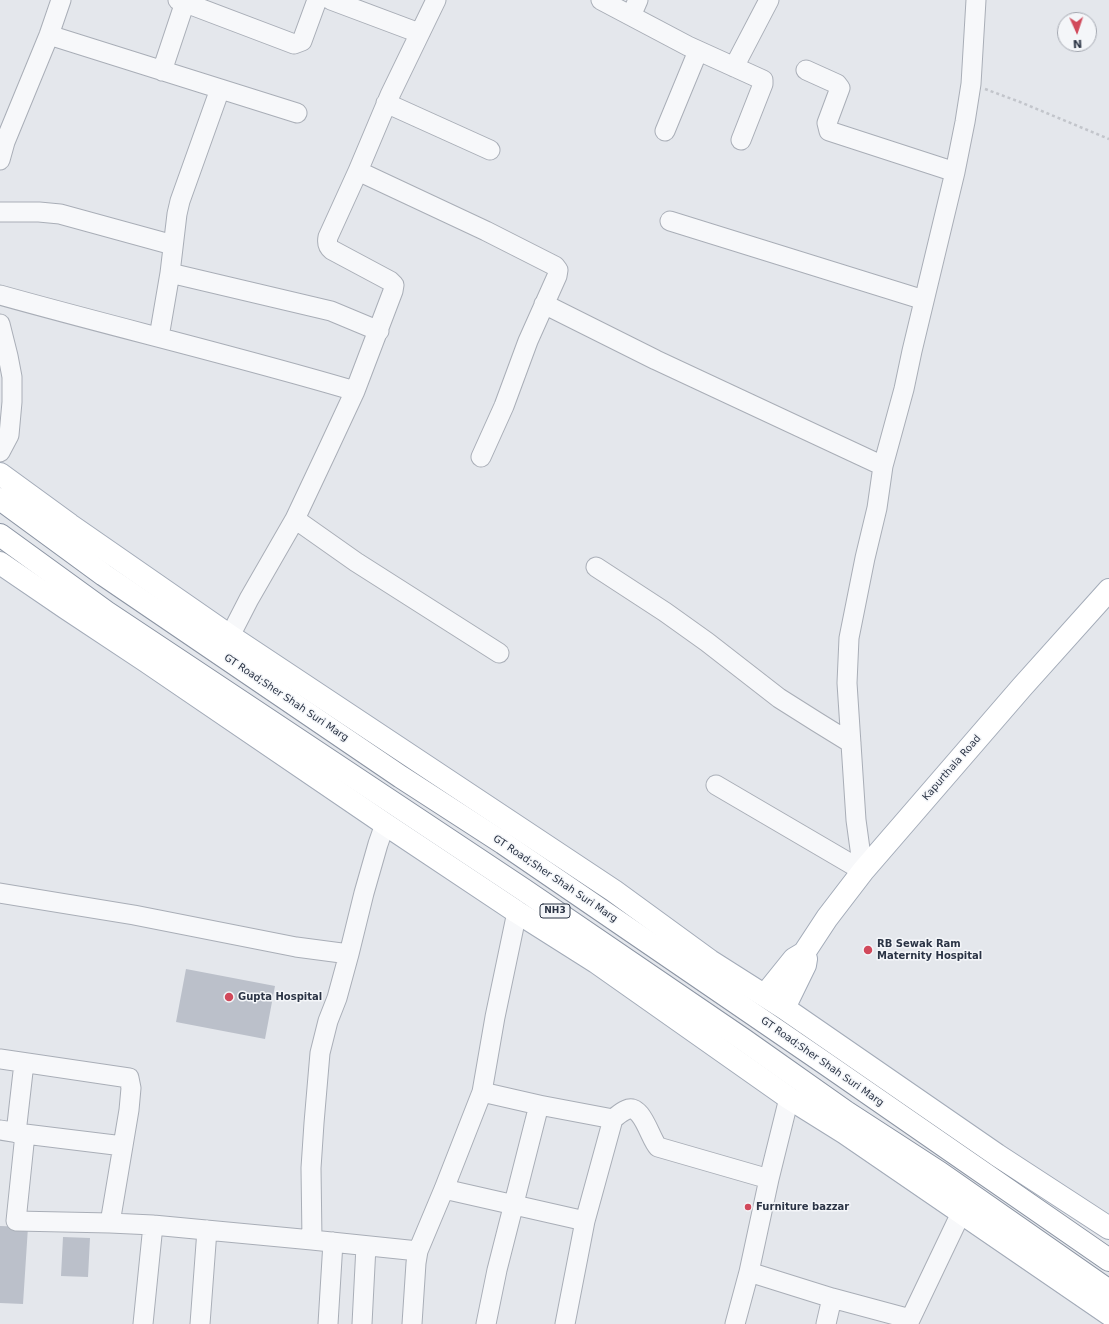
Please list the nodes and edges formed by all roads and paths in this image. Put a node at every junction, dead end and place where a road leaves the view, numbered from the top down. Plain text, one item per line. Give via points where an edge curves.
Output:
1 (61, 0) edge
2 (317, 0) edge
3 (332, 0) edge
4 (436, 0) edge
5 (601, 0) edge
6 (769, 0) edge
7 (976, 0) edge
8 (182, 1) edge
9 (635, 8) edge
10 (419, 33) junction
11 (48, 35) junction
12 (698, 51) junction
13 (734, 67) junction
14 (806, 70) dead end
15 (162, 71) junction
16 (971, 84) junction
17 (220, 89) junction
18 (386, 103) junction
19 (298, 113) dead end
20 (665, 131) dead end
21 (1109, 139) edge
22 (741, 140) dead end
23 (490, 150) dead end
24 (0, 160) edge
25 (358, 171) junction
26 (955, 172) junction
27 (0, 212) edge
28 (670, 221) dead end
29 (173, 245) junction
30 (170, 272) junction
31 (0, 295) edge
32 (924, 300) junction
33 (544, 304) junction
34 (0, 324) edge
35 (379, 331) junction
36 (159, 337) junction
37 (355, 391) junction
38 (0, 452) edge
39 (481, 457) dead end
40 (883, 466) junction
41 (0, 474) edge
42 (5, 502) edge
43 (295, 519) junction
44 (0, 535) edge
45 (0, 563) edge
46 (596, 567) dead end
47 (1109, 590) edge
48 (230, 636) junction
49 (499, 653) dead end
50 (852, 743) junction
51 (716, 784) dead end
52 (385, 824) junction
53 (863, 871) junction
54 (0, 893) edge
55 (517, 912) junction
56 (804, 953) junction
57 (349, 954) junction
58 (765, 996) junction
59 (784, 1008) junction
60 (0, 1059) edge
61 (24, 1063) junction
62 (482, 1092) junction
63 (790, 1098) junction
64 (539, 1105) junction
65 (613, 1119) junction
66 (13, 1132) edge
67 (123, 1146) junction
68 (769, 1179) junction
69 (444, 1189) junction
70 (514, 1204) junction
71 (961, 1213) junction
72 (8, 1221) edge
73 (585, 1221) junction
74 (110, 1222) junction
75 (153, 1225) junction
76 (1109, 1228) edge
77 (207, 1230) junction
78 (312, 1240) junction
79 (333, 1242) junction
80 (366, 1246) junction
81 (418, 1250) junction
82 (1109, 1260) edge
83 (749, 1272) junction
84 (1109, 1291) edge
85 (832, 1298) junction
86 (1109, 1314) edge
87 (909, 1321) edge
88 (143, 1324) edge
89 (200, 1324) edge
90 (328, 1324) edge
91 (362, 1324) edge
92 (412, 1324) edge
93 (486, 1324) edge
94 (565, 1324) edge
95 (735, 1324) edge
96 (826, 1324) edge

1 - 11 street
2 - 8 street via 302,41 294,44
3 - 10 street
4 - 10 street
5 - 9 street
6 - 13 street
7 - 16 street
8 - 15 street
9 - 12 street
10 - 18 street
11 - 15 street
11 - 24 street via 7,136
12 - 13 street
12 - 20 street
13 - 22 street via 763,81
14 - 26 street via 837,84 840,88 827,123 830,131
15 - 17 street
16 - 21 path
16 - 26 street
17 - 19 street
17 - 29 street via 180,201
18 - 23 street
18 - 25 street
25 - 33 street via 555,266 558,273
25 - 35 street via 327,242 332,250 394,285
26 - 32 street
27 - 29 street via 60,214
28 - 32 street
29 - 30 street
30 - 35 street via 332,311
30 - 36 street
31 - 36 street
32 - 40 street
33 - 39 street
33 - 40 street via 656,360
34 - 38 street via 12,377 9,435
35 - 37 street
36 - 37 street
37 - 43 street
40 - 50 street via 877,508 849,638 847,683
41 - 48 main road
42 - 82 main road, GT Road;Sher Shah Suri Marg / NH3 via 104,575 401,777 503,843
43 - 48 street
43 - 49 street via 356,562
44 - 84 main road, NH3 via 106,612 530,894
45 - 52 main road
46 - 50 street via 701,637 779,698
47 - 53 main road, Kapurthala Road
48 - 58 main road via 614,891 710,961
50 - 53 street via 856,820
51 - 53 street
52 - 55 main road
52 - 57 street
53 - 56 main road, Kapurthala Road
54 - 57 street via 149,918 296,947
55 - 62 street via 494,1017
55 - 63 main road via 596,962
56 - 58 main road, Kapurthala Road via 794,959
56 - 59 main road, Kapurthala Road via 805,965
57 - 78 street via 320,1053 311,1168
58 - 59 main road
59 - 76 main road via 997,1155
60 - 61 street
61 - 66 street
61 - 67 street via 129,1078 129,1110
62 - 64 street
62 - 69 street
63 - 68 street
63 - 71 main road
64 - 65 street
64 - 70 street
65 - 68 street via 626,1110 633,1109 641,1115 658,1147
65 - 73 street
66 - 67 street
66 - 72 street
67 - 74 street
68 - 83 street
69 - 70 street
69 - 81 street
70 - 73 street
70 - 93 street
71 - 86 main road
71 - 87 street
72 - 74 street
73 - 94 street
74 - 75 street
75 - 77 street
75 - 88 street
77 - 78 street
77 - 89 street
78 - 79 street
79 - 80 street
79 - 90 street
80 - 81 street
80 - 91 street
81 - 92 street
83 - 85 street
83 - 95 street
85 - 87 street
85 - 96 street

